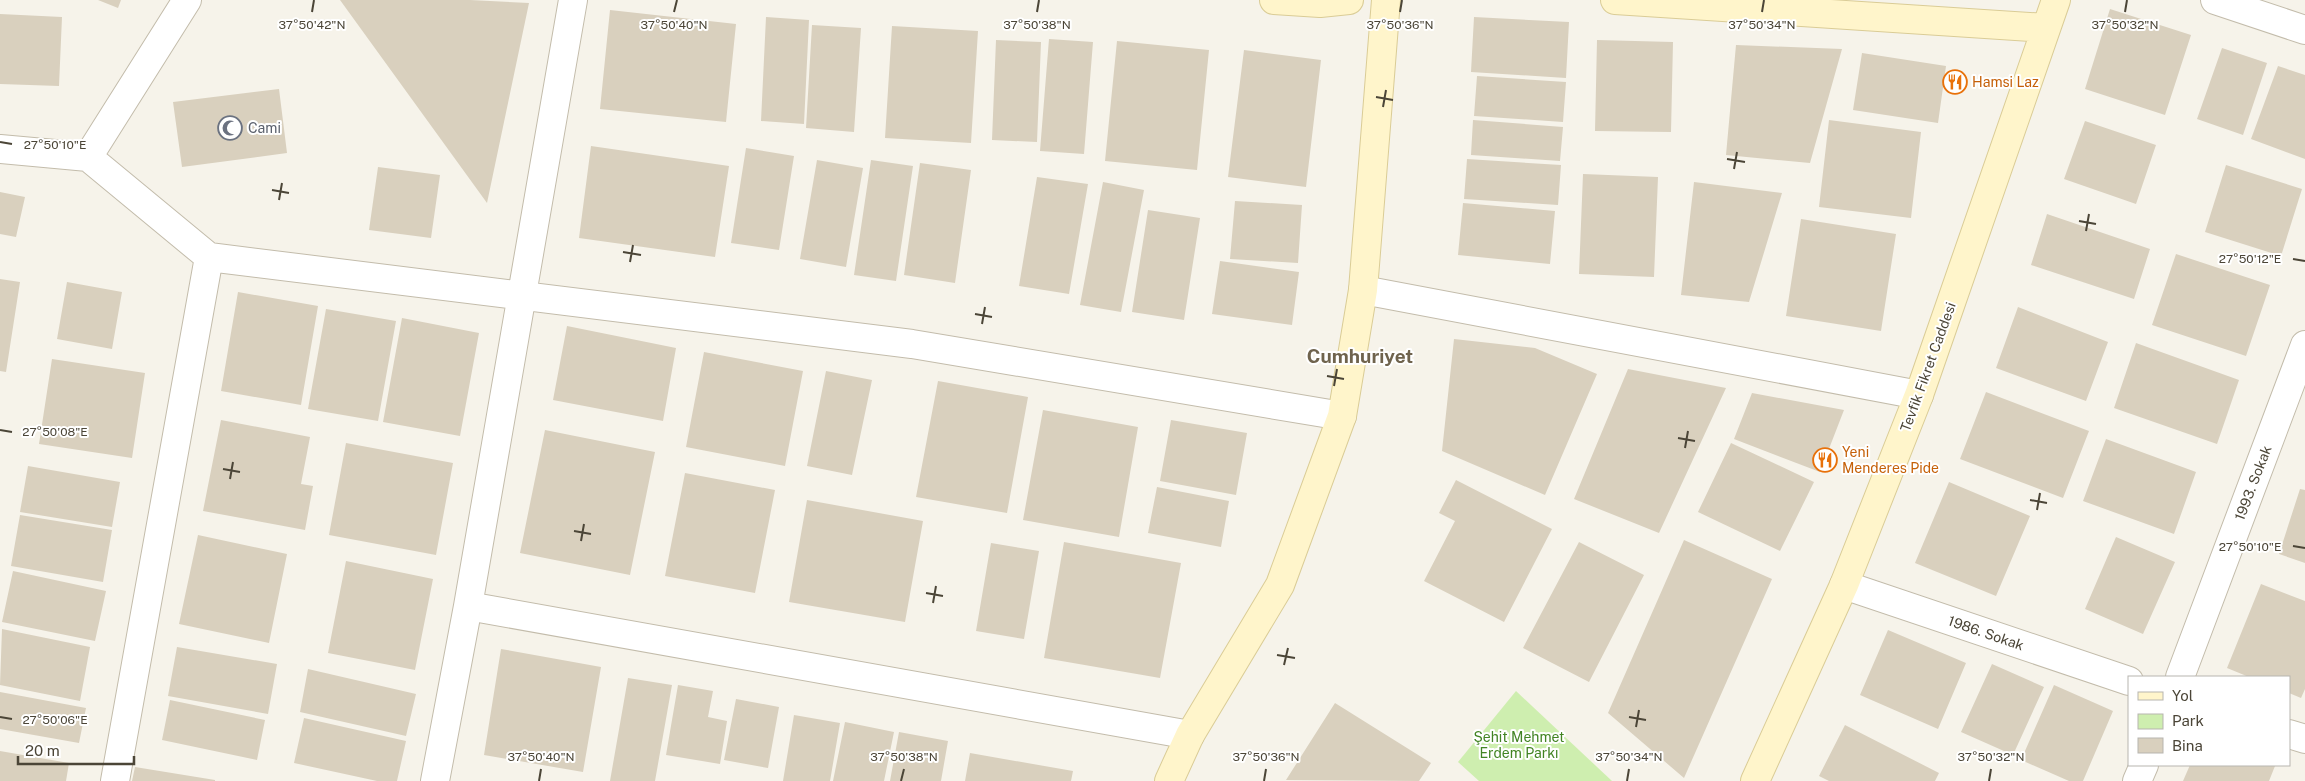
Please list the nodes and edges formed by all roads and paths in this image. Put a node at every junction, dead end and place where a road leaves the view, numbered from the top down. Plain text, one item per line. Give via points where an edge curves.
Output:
1 (187, 0) edge
2 (573, 0) edge
3 (1274, 0) edge
4 (1349, 0) edge
5 (1386, 0) edge
6 (1615, 0) edge
7 (2056, 0) edge
8 (2221, 1) edge
9 (2046, 28) junction
10 (2305, 30) edge
11 (0, 149) edge
12 (88, 157) junction
13 (209, 257) junction
14 (1363, 290) junction
15 (522, 296) junction
16 (2305, 345) edge
17 (1919, 395) junction
18 (1342, 416) junction
19 (1844, 585) junction
20 (468, 606) junction
21 (2180, 676) edge
22 (2128, 681) edge
23 (2290, 734) edge
24 (1190, 735) junction
25 (2305, 739) edge
26 (2144, 766) edge
27 (116, 781) edge
28 (434, 781) edge
29 (1169, 781) edge
30 (1755, 781) edge
31 (2137, 781) edge

1 - 12 street
2 - 15 street
3 - 4 street via 1320,3
5 - 14 street
6 - 9 street
7 - 9 street, Tevfik Fikret Caddesi
8 - 10 street
9 - 17 street, Tevfik Fikret Caddesi
11 - 12 street
12 - 13 street
13 - 15 street
13 - 27 street
14 - 17 street
14 - 18 street
15 - 18 street via 912,344
15 - 20 street
16 - 21 street, 1993. Sokak
17 - 19 street, Tevfik Fikret Caddesi
18 - 24 street via 1280,585
19 - 22 street, 1986. Sokak
19 - 30 street, Tevfik Fikret Caddesi
20 - 24 street
20 - 28 street
23 - 25 street
24 - 29 street
26 - 31 street

